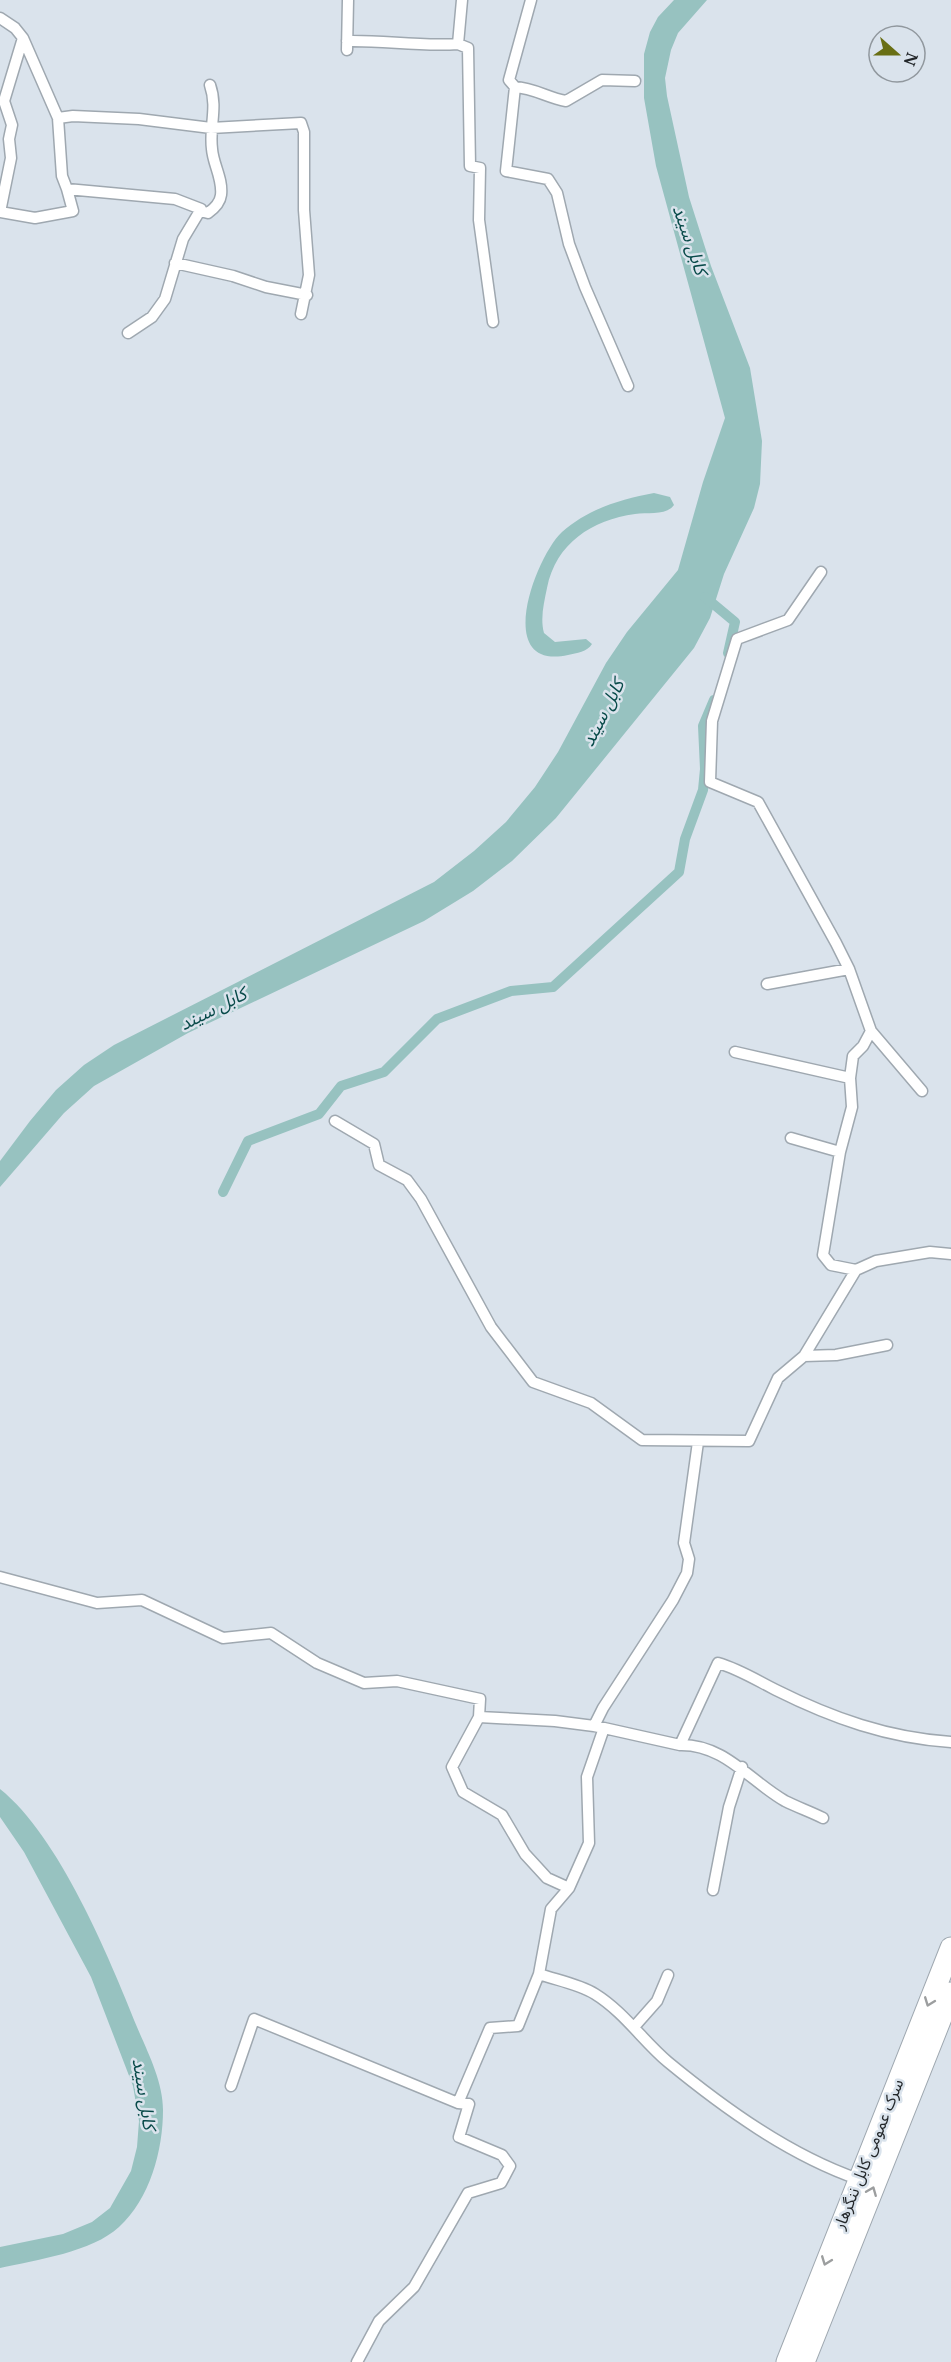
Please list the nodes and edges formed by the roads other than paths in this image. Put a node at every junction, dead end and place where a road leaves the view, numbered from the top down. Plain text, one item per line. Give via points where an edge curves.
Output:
1 (348, 0) edge
2 (462, 0) edge
3 (531, 0) edge
4 (0, 18) edge
5 (23, 38) junction
6 (458, 44) junction
7 (635, 81) dead end
8 (210, 85) dead end
9 (515, 87) junction
10 (58, 118) junction
11 (211, 128) junction
12 (68, 189) junction
13 (201, 212) junction
14 (175, 263) junction
15 (307, 294) junction
16 (301, 314) dead end
17 (493, 322) dead end
18 (128, 333) dead end
19 (628, 386) dead end
20 (821, 572) dead end
21 (849, 969) junction
22 (767, 984) dead end
23 (871, 1030) junction
24 (735, 1052) dead end
25 (850, 1077) junction
26 (922, 1091) dead end
27 (335, 1120) dead end
28 (791, 1138) dead end
29 (840, 1152) junction
30 (951, 1254) edge
31 (856, 1270) junction
32 (887, 1345) dead end
33 (804, 1356) junction
34 (698, 1442) junction
35 (0, 1577) edge
36 (479, 1717) junction
37 (599, 1727) junction
38 (951, 1742) edge
39 (680, 1745) junction
40 (742, 1767) junction
41 (823, 1818) dead end
42 (569, 1888) junction
43 (713, 1890) dead end
44 (951, 1948) edge
45 (539, 1974) junction
46 (668, 1975) dead end
47 (951, 1993) edge
48 (634, 2027) junction
49 (231, 2086) dead end
50 (458, 2103) junction
51 (858, 2179) junction
52 (357, 2362) edge
53 (787, 2362) edge
54 (804, 2362) edge

1 - 6 street via 347,46 372,40
2 - 6 street
3 - 9 street via 509,80
4 - 5 street
5 - 10 street
5 - 12 street via 4,101 12,126 11,158 0,212 35,218 73,212
6 - 17 street via 468,48 470,166 480,168 479,220
7 - 9 street via 602,80 566,101 532,88
8 - 11 street via 215,110
9 - 19 street via 506,171 548,179 557,193 569,244
10 - 11 street via 139,119
10 - 12 street via 62,176
11 - 13 street via 221,194 213,210
11 - 15 street via 297,122 303,125
12 - 13 street via 175,199 199,207
13 - 14 street via 183,240
14 - 15 street
14 - 18 street via 165,299 152,317
15 - 16 street
20 - 21 street via 788,620 737,639 712,721 710,782 759,802
21 - 22 street
21 - 23 street
23 - 25 street via 853,1056
23 - 26 street
24 - 25 street
25 - 29 street via 852,1107
27 - 34 street via 374,1144 378,1165 407,1180 491,1328 533,1382 591,1403 642,1440
28 - 29 street
29 - 31 street via 823,1255 831,1264
30 - 31 street via 930,1252 876,1261
31 - 33 street
32 - 33 street via 836,1355
33 - 34 street via 778,1378 749,1442
34 - 37 street via 684,1543 689,1559 687,1574 603,1708
35 - 36 street via 97,1604 142,1600 223,1638 271,1633 317,1663 364,1683 397,1681 480,1699
36 - 37 street via 555,1720
36 - 42 street via 452,1767 463,1792 502,1815 525,1854 547,1878
37 - 39 street
37 - 42 street via 587,1777 589,1843
38 - 39 street via 913,1740 861,1727 775,1690 739,1669 718,1663
39 - 40 street via 697,1745
40 - 41 street via 784,1800
40 - 43 street via 729,1807
42 - 45 street via 551,1909
44 -> 51 highway, سرک عمومی کابل ننگرهار
45 - 48 street via 594,1994
45 - 50 street via 518,2026 490,2028
46 - 48 street via 657,2001
54 -> 47 highway, سرک عمومی کابل ننگرهار
48 - 51 street via 657,2053 710,2096 780,2141
49 - 50 street via 254,2019
50 - 52 street via 469,2104 459,2137 502,2155 510,2166 501,2183 468,2193 414,2287 379,2321
51 -> 53 highway, سرک عمومی کابل ننگرهار

